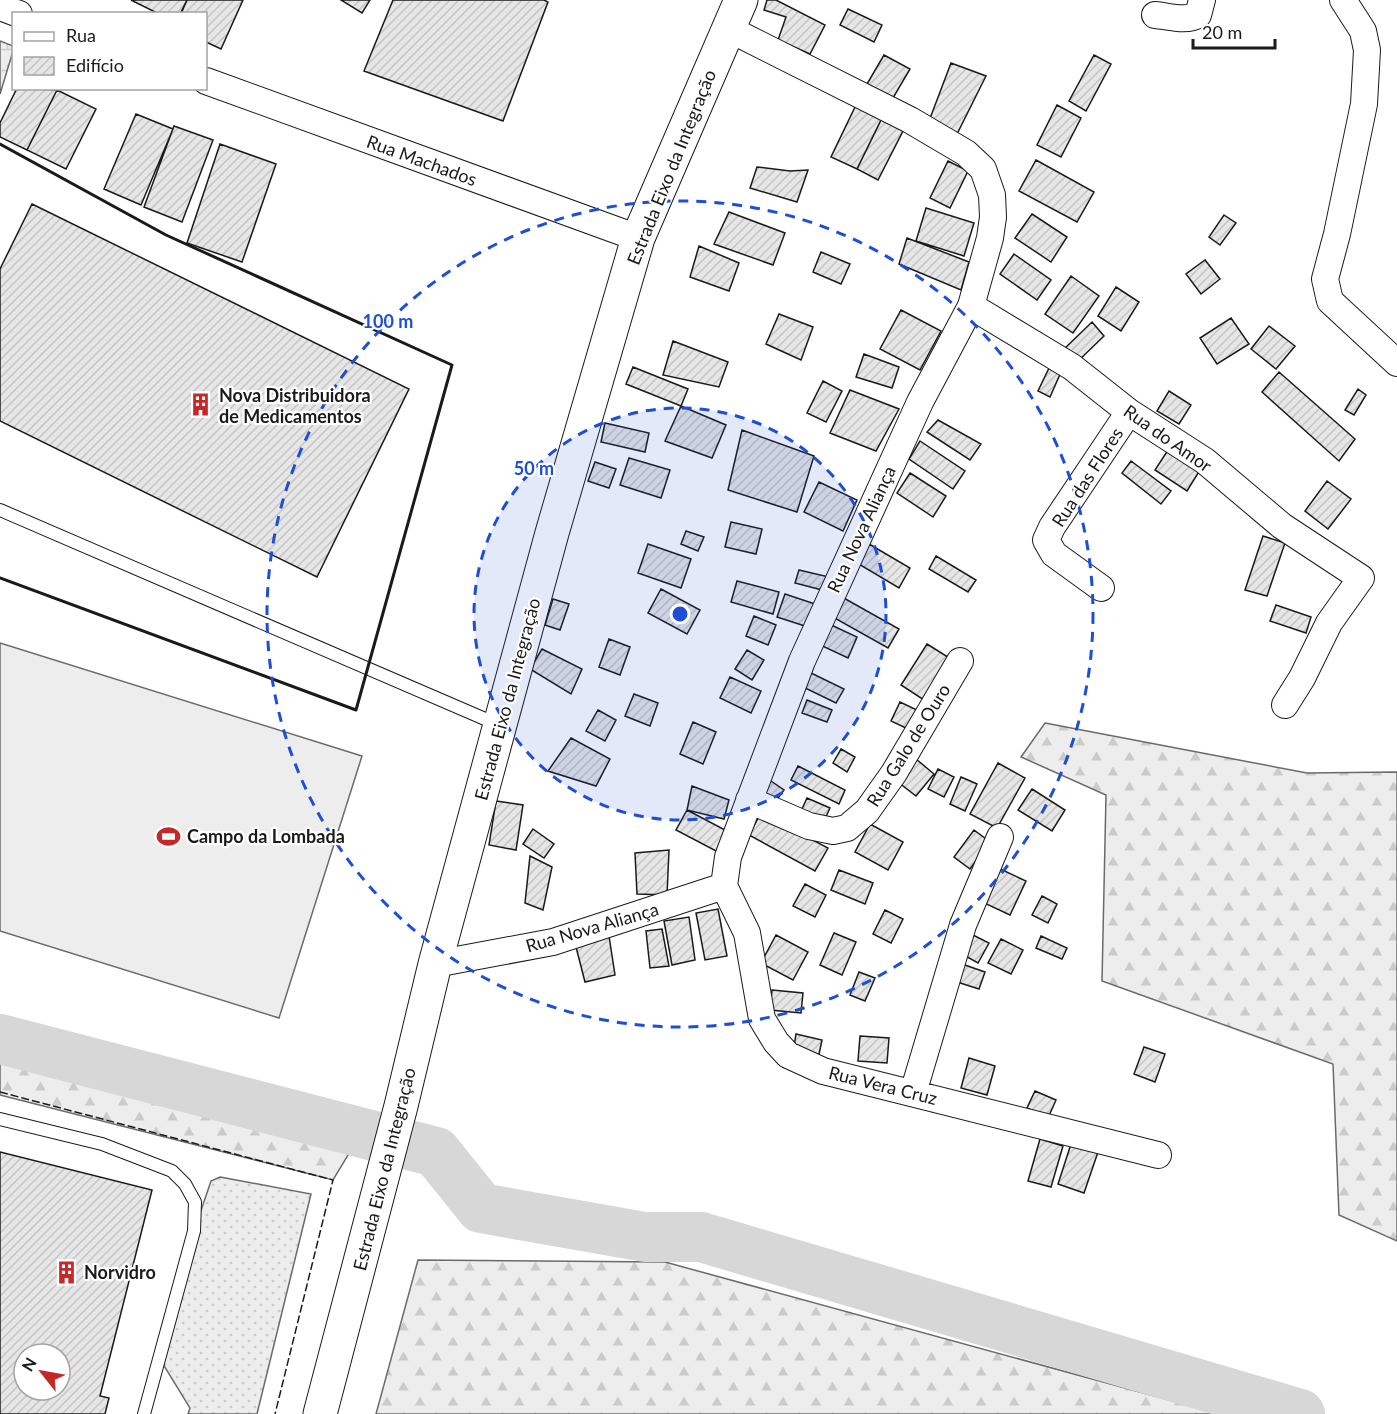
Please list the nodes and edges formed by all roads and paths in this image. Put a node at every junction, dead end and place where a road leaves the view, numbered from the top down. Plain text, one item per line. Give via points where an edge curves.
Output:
1 (1342, 0) edge
2 (1194, 9) edge
3 (734, 14) edge
4 (1155, 15) dead end
5 (207, 81) edge
6 (638, 238) junction
7 (970, 306) junction
8 (1397, 363) edge
9 (1129, 412) junction
10 (0, 510) edge
11 (1101, 588) dead end
12 (960, 661) dead end
13 (1286, 705) dead end
14 (500, 725) junction
15 (749, 800) junction
16 (1000, 837) dead end
17 (724, 886) junction
18 (435, 964) junction
19 (913, 1093) junction
20 (0, 1119) edge
21 (1158, 1155) dead end
22 (144, 1414) edge
23 (320, 1414) edge

1 - 8 street via 1363,31 1367,50 1364,104 1325,279 1330,301
2 - 4 street
3 - 6 main road, Estrada Eixo da Integração
3 - 7 street, Rua Nova Aliança via 966,153 983,169 992,195 993,217
5 - 6 street, Rua Machados
6 - 14 main road, Estrada Eixo da Integração
7 - 9 street, Rua do Amor via 1072,367
7 - 15 street, Rua Nova Aliança via 855,542 802,661
9 - 11 street, Rua das Flores via 1046,540 1054,554
9 - 13 street, Rua do Amor via 1205,461 1282,526 1361,578 1329,623
10 - 14 lane
12 - 15 street, Rua Galo de Ouro via 894,773 867,811 847,828 833,831 809,826
14 - 18 main road, Estrada Eixo da Integração
15 - 17 street, Rua Nova Aliança via 728,857
16 - 19 street via 963,925
17 - 18 street, Rua Nova Aliança via 553,942
17 - 19 street, Rua Vera Cruz via 747,933 762,1019 776,1042 788,1055 823,1071
18 - 23 main road, Estrada Eixo da Integração
19 - 21 street, Rua Vera Cruz
20 - 22 lane via 102,1144 172,1171 195,1202 194,1231

